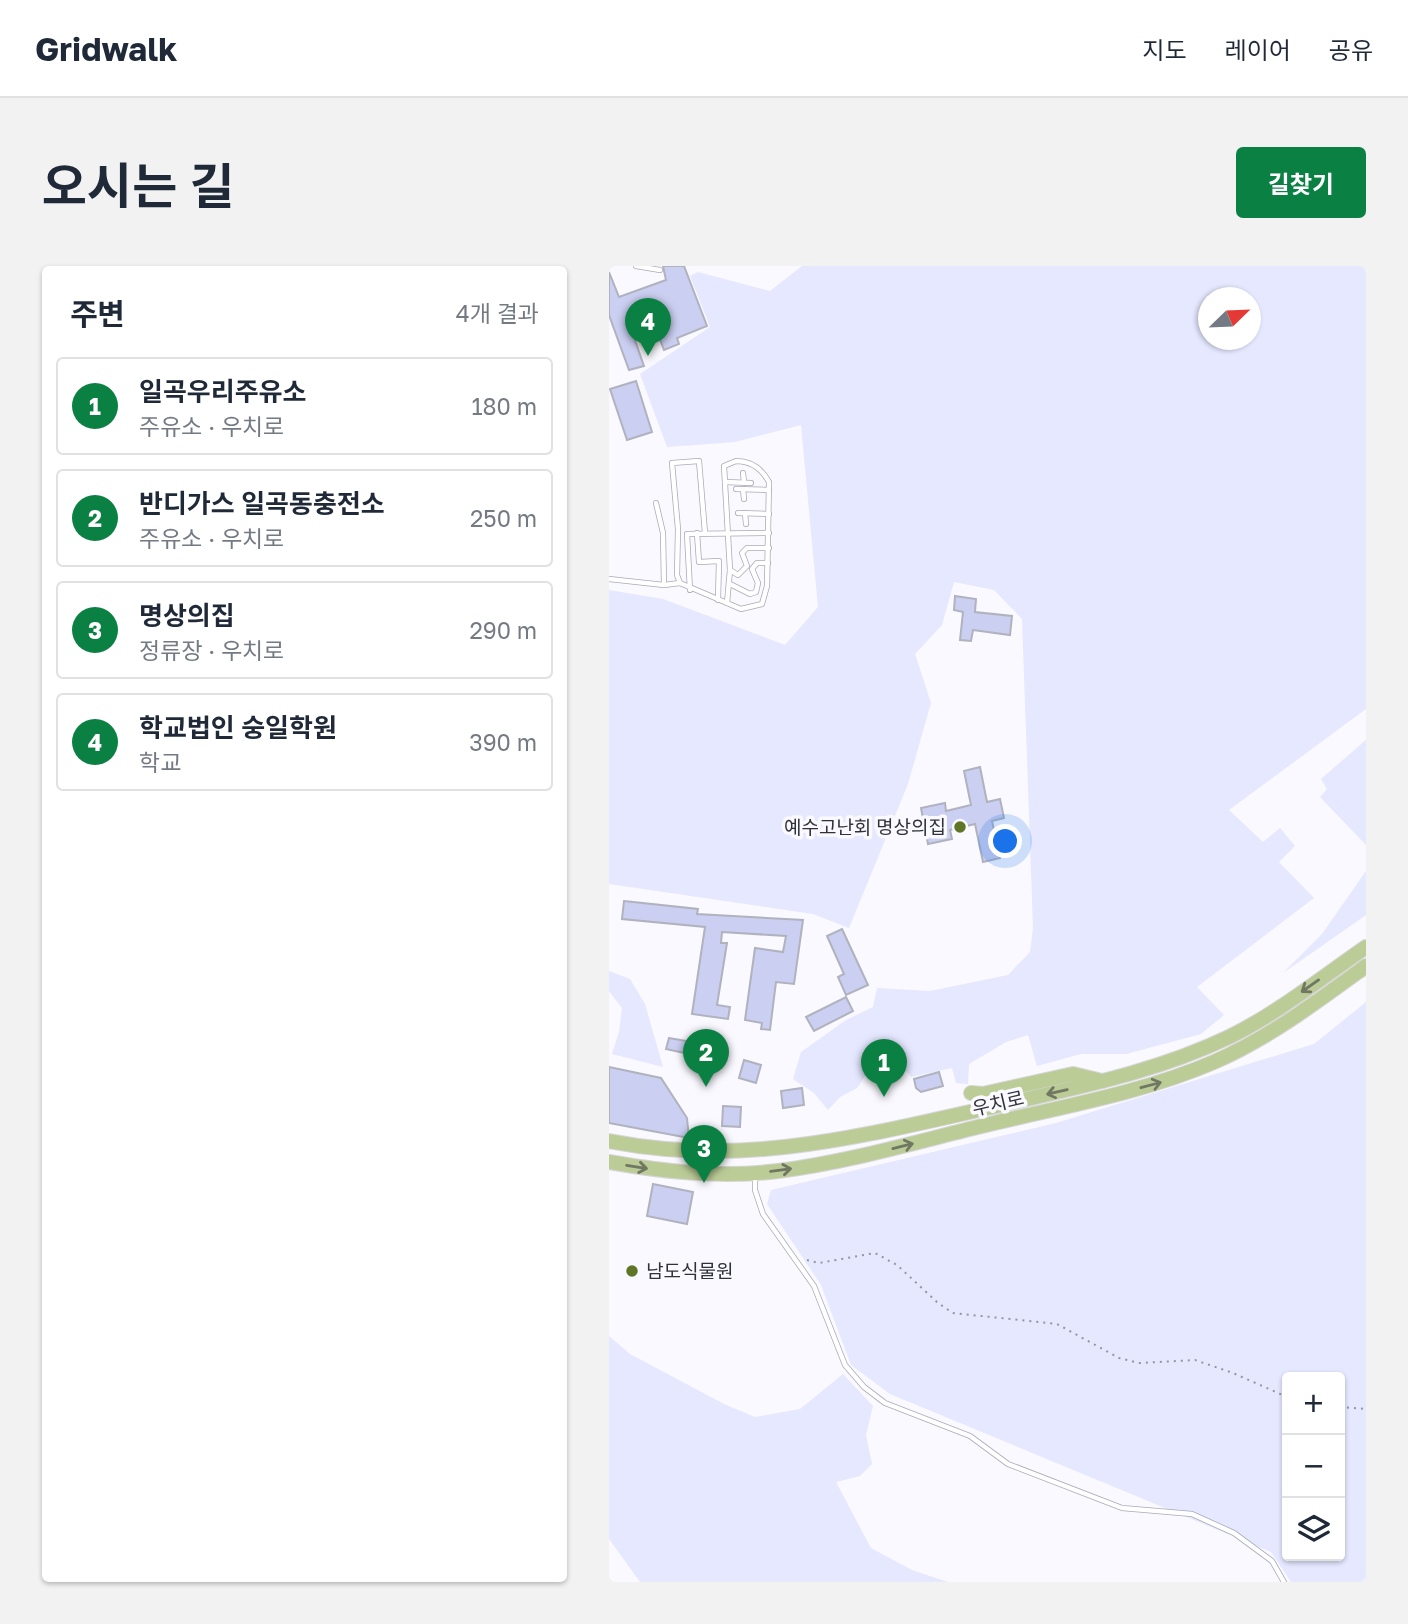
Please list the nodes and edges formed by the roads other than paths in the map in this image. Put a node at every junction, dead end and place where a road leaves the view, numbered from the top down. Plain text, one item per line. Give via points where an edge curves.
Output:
1 (636, 266) edge
2 (660, 270) dead end
3 (743, 473) dead end
4 (725, 482) junction
5 (744, 482) junction
6 (751, 483) dead end
7 (736, 489) dead end
8 (743, 489) junction
9 (769, 491) junction
10 (744, 499) dead end
11 (656, 503) dead end
12 (738, 513) dead end
13 (745, 513) junction
14 (769, 514) junction
15 (746, 524) dead end
16 (697, 533) junction
17 (705, 533) junction
18 (728, 533) junction
19 (769, 533) junction
20 (769, 548) junction
21 (768, 563) junction
22 (730, 570) junction
23 (609, 579) edge
24 (680, 583) junction
25 (729, 584) junction
26 (664, 585) junction
27 (690, 590) junction
28 (718, 600) junction
29 (727, 603) junction
30 (1366, 947) edge
31 (1366, 966) edge
32 (1103, 1081) junction
33 (971, 1093) dead end
34 (609, 1141) edge
35 (609, 1162) edge
36 (755, 1172) junction
37 (1284, 1582) edge

1 - 2 lane
3 - 5 lane
4 - 5 lane
4 - 9 lane via 724,467 744,461 763,471
4 - 18 lane
5 - 6 lane
7 - 8 lane
8 - 9 lane
8 - 10 lane
9 - 14 lane
11 - 26 lane via 663,533
12 - 13 lane
13 - 14 lane
13 - 15 lane
14 - 19 lane
16 - 17 lane
16 - 27 lane via 687,534
16 - 28 lane via 699,562 719,561
17 - 18 lane
17 - 24 lane via 699,461 672,463
18 - 19 lane
18 - 22 lane
19 - 20 lane
20 - 21 lane
20 - 22 lane via 747,548 742,553 747,566 743,573
21 - 25 lane via 757,562 752,569 757,592 750,594
21 - 29 lane via 762,604 741,609
22 - 25 lane
23 - 26 lane
24 - 26 lane
24 - 27 lane
25 - 29 lane
27 - 28 lane
28 - 29 lane
30 -> 32 main road, 우치로 via 1231,1036 1188,1055
36 -> 31 main road, 우치로 via 854,1157 1166,1081 1243,1047
32 - 33 main road via 1073,1074
32 -> 34 main road, 우치로 via 859,1137 781,1150 682,1152
35 -> 36 main road, 우치로 via 664,1171
36 - 37 lane via 755,1191 763,1214 814,1286 845,1365 884,1404 970,1436 1008,1464 1122,1508 1192,1514 1234,1533 1272,1561

